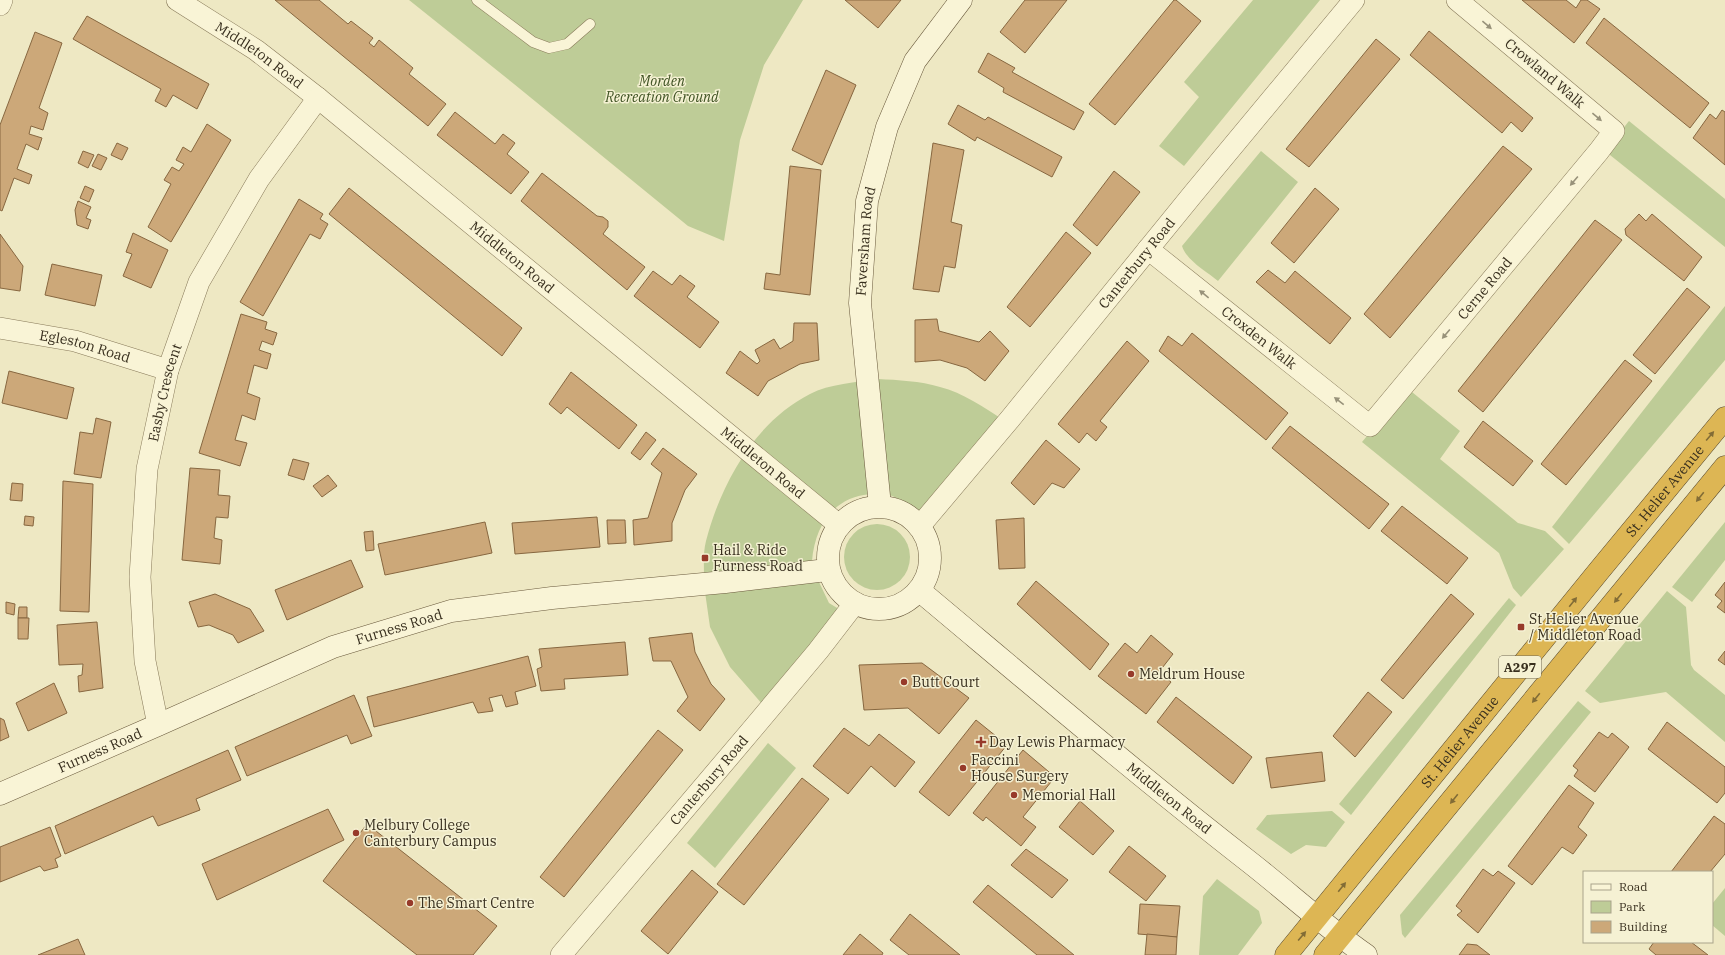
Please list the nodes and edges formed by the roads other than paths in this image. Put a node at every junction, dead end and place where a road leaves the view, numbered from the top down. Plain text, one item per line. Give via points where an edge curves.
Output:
1 (2, 0) edge
2 (177, 0) edge
3 (477, 0) edge
4 (962, 0) edge
5 (1354, 0) edge
6 (1457, 0) edge
7 (0, 5) edge
8 (590, 24) dead end
9 (318, 98) junction
10 (1599, 151) joint
11 (1148, 249) junction
12 (0, 328) edge
13 (168, 370) junction
14 (1725, 418) edge
15 (1370, 426) joint
16 (1725, 467) edge
17 (880, 506) junction
18 (839, 525) junction
19 (919, 527) junction
20 (827, 570) junction
21 (920, 591) junction
22 (855, 603) junction
23 (158, 725) junction
24 (0, 794) edge
25 (1318, 918) junction
26 (1340, 936) junction
27 (561, 955) edge
28 (1286, 955) edge
29 (1325, 955) edge
30 (1366, 955) edge

1 - 7 street
2 - 9 street, Middleton Road via 256,50
3 - 8 lane via 533,42 549,48 566,44
4 - 17 street, Faversham Road via 915,61 887,127 867,201 860,303
5 - 11 street, Canterbury Road
6 -> 10 street, Crowland Walk via 1614,131
9 - 13 street, Easby Crescent via 259,179 199,282
9 - 18 street, Middleton Road
10 -> 15 street, Cerne Road
15 -> 11 street, Croxden Walk
11 - 19 street, Canterbury Road
12 - 13 street, Egleston Road via 75,341
13 - 23 street, Easby Crescent via 147,469 140,576 145,661
25 -> 14 highway, St. Helier Avenue / A297
16 -> 26 highway, A297
17 - 18 street via 856,511
17 - 19 street via 899,511
18 - 20 street via 831,542
19 - 21 street via 929,540 932,559 929,576
20 - 22 street via 834,584
20 - 23 street, Furness Road via 451,611 333,647
21 - 22 street via 905,603 896,606 879,608
21 - 25 street, Middleton Road via 1217,838
22 - 27 street, Canterbury Road via 823,645
23 - 24 street, Furness Road
25 - 26 street, Middleton Road
28 -> 25 highway, St. Helier Avenue
26 - 29 highway, A297
26 - 30 street, Middleton Road

